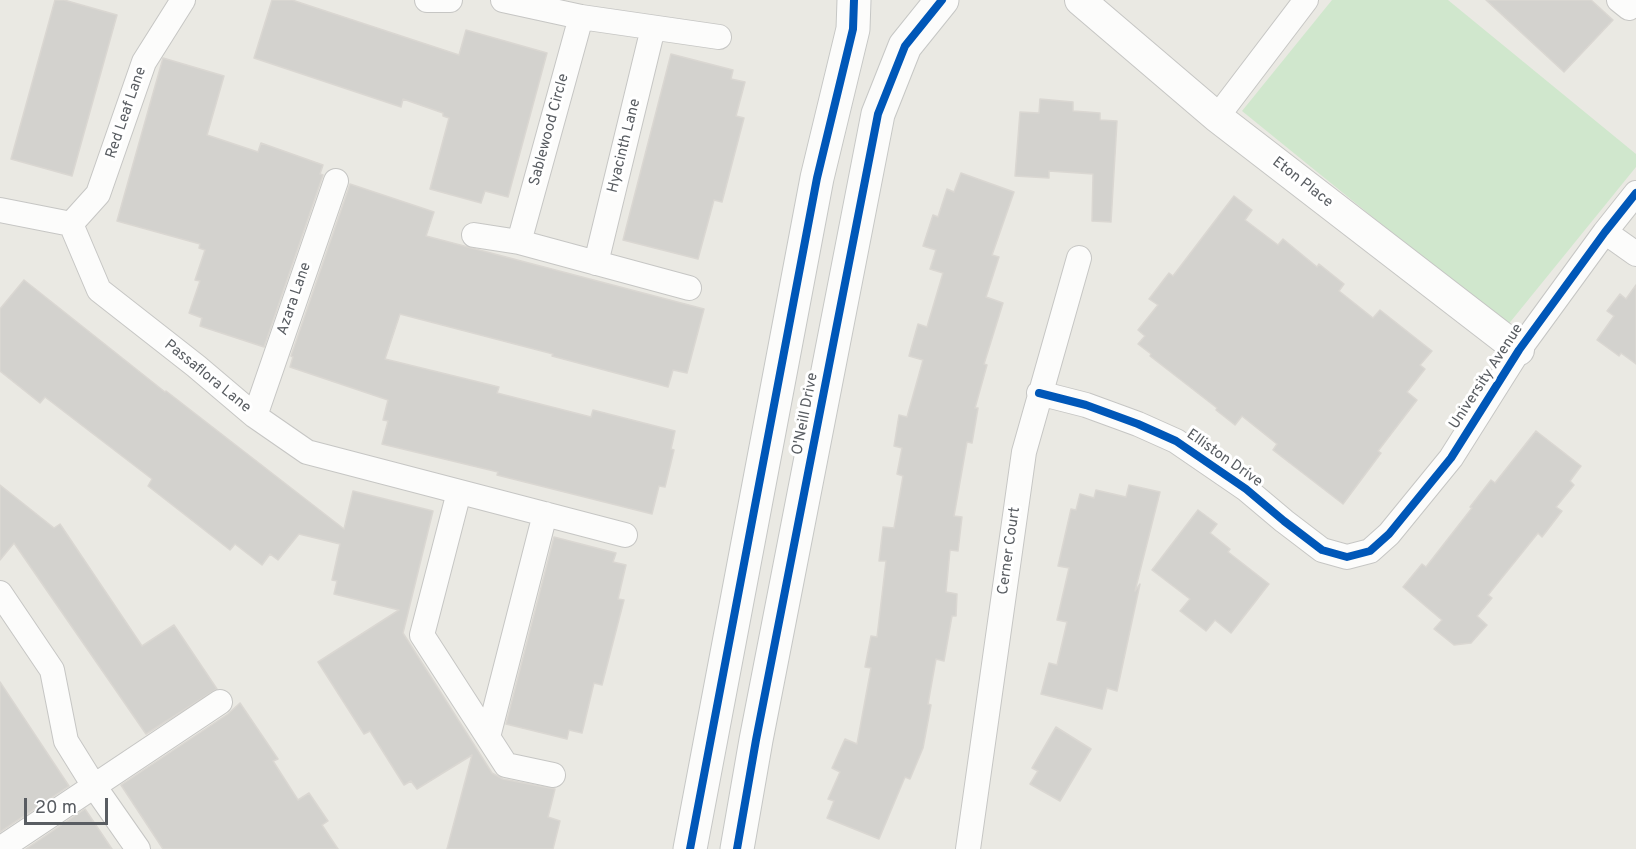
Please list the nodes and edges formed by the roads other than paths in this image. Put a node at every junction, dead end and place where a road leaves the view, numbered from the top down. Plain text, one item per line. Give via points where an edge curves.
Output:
1 (183, 0) edge
2 (427, 0) edge
3 (450, 0) edge
4 (503, 0) edge
5 (854, 0) edge
6 (942, 0) edge
7 (1306, 0) edge
8 (1078, 3) edge
9 (581, 17) junction
10 (653, 28) junction
11 (719, 37) dead end
12 (1217, 117) junction
13 (336, 182) dead end
14 (1636, 193) edge
15 (0, 210) edge
16 (71, 224) junction
17 (1605, 232) junction
18 (474, 235) dead end
19 (519, 242) junction
20 (1636, 255) edge
21 (1078, 258) dead end
22 (596, 263) junction
23 (689, 288) dead end
24 (1519, 350) junction
25 (1039, 393) junction
26 (255, 416) junction
27 (459, 492) junction
28 (545, 514) junction
29 (625, 535) dead end
30 (1347, 556) joint
31 (1, 597) edge
32 (220, 702) dead end
33 (488, 737) junction
34 (553, 775) dead end
35 (94, 786) junction
36 (0, 849) edge
37 (138, 849) edge
38 (690, 849) edge
39 (737, 849) edge
40 (968, 849) edge

1 - 16 street, Red Leaf Lane via 144,62 98,194
2 - 3 street
4 - 9 street
5 - 38 main road via 853,29 817,178
6 - 39 main road, O'Neill Drive via 905,46 878,114
7 - 12 street
8 - 12 street, Eton Place
9 - 10 street
9 - 19 street, Sablewood Circle
10 - 11 street
10 - 22 street, Hyacinth Lane
12 - 24 street, Eton Place
13 - 26 street, Azara Lane
14 - 17 street, University Avenue
15 - 16 street
16 - 26 street, Passaflora Lane via 99,290
17 - 20 street
17 - 24 street, University Avenue
18 - 19 street
19 - 22 street
21 - 25 street, Cerner Court
22 - 23 street
24 - 30 street, University Avenue via 1451,458 1389,534 1370,551
25 - 30 street, Elliston Drive via 1086,405 1176,441 1246,489 1322,550
25 - 40 street, Cerner Court via 1024,452
26 - 27 street, Passaflora Lane via 307,452
27 - 28 street, Passaflora Lane
27 - 33 street via 422,635
28 - 29 street, Passaflora Lane
28 - 33 street
31 - 35 street via 52,670 66,741
32 - 35 street
33 - 34 street via 506,765
35 - 36 street
35 - 37 street

